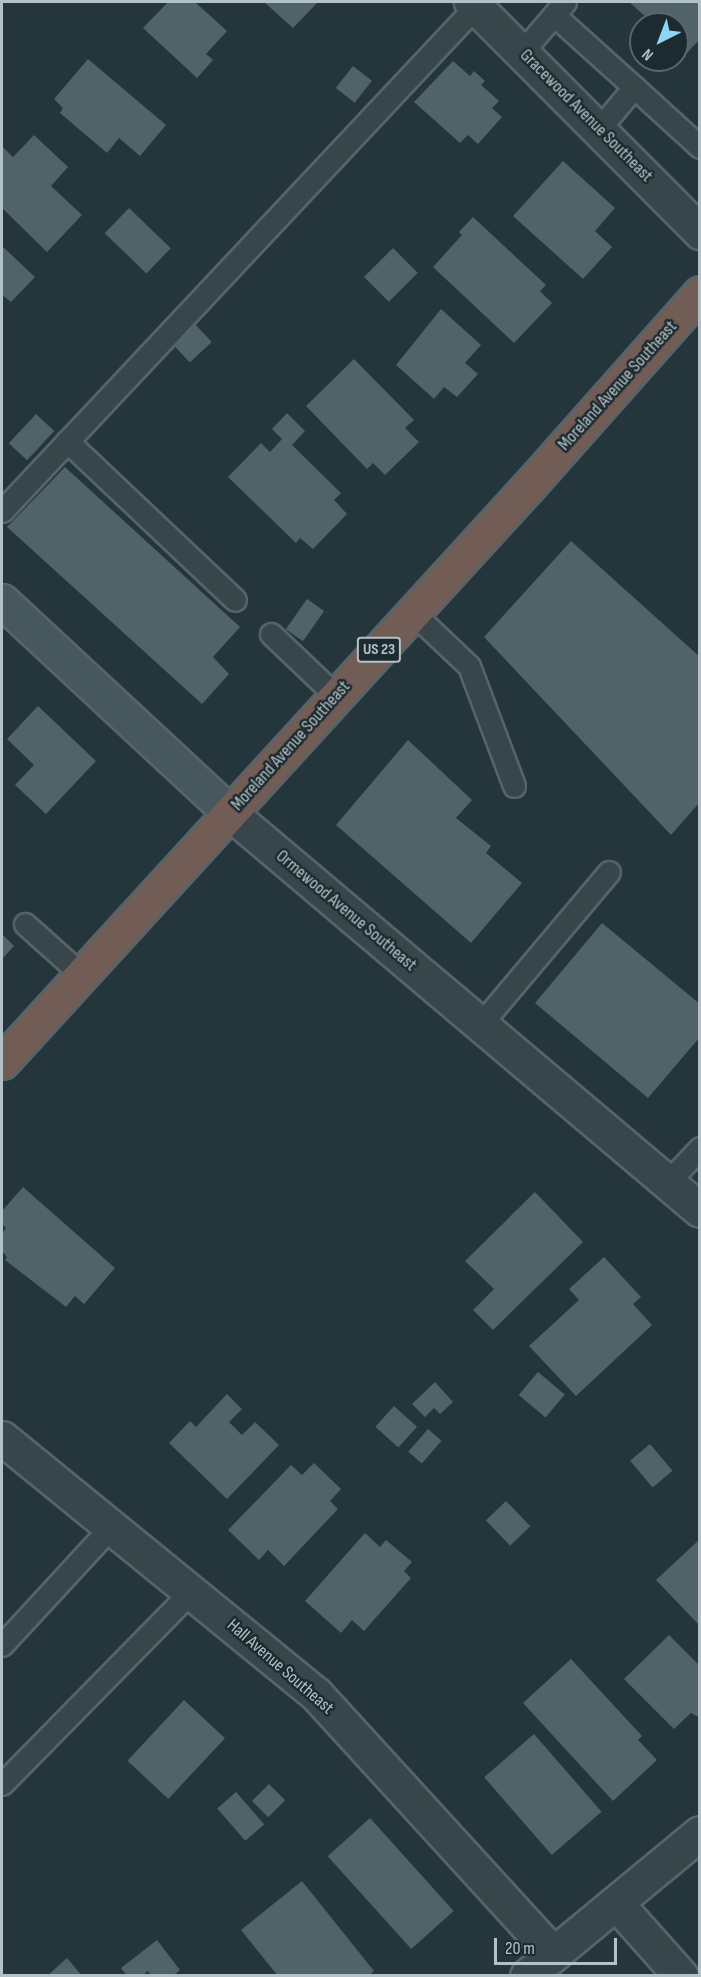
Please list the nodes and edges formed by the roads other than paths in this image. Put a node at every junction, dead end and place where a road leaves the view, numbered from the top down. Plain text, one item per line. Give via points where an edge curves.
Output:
1 (473, 4) edge
2 (559, 8) edge
3 (522, 52) junction
4 (634, 87) junction
5 (598, 129) junction
6 (699, 147) edge
7 (699, 232) edge
8 (699, 294) edge
9 (67, 441) junction
10 (2, 511) edge
11 (235, 600) dead end
12 (2, 601) edge
13 (412, 613) junction
14 (271, 634) dead end
15 (336, 696) junction
16 (514, 786) dead end
17 (230, 813) junction
18 (609, 872) dead end
19 (25, 924) dead end
20 (81, 974) junction
21 (480, 1025) junction
22 (2, 1062) edge
23 (699, 1148) edge
24 (668, 1183) junction
25 (699, 1210) edge
26 (2, 1438) edge
27 (111, 1527) junction
28 (191, 1592) junction
29 (2, 1645) edge
30 (2, 1784) edge
31 (699, 1833) edge
32 (615, 1903) junction
33 (553, 1954) junction
34 (527, 1976) edge
35 (681, 1976) edge

1 - 3 street, Gracewood Avenue Southeast
1 - 9 lane
2 - 3 lane
2 - 4 lane
3 - 5 street, Gracewood Avenue Southeast
4 - 5 lane
4 - 6 lane
5 - 7 street, Gracewood Avenue Southeast
8 - 13 highway, Moreland Avenue Southeast / US 23
9 - 10 lane
9 - 11 lane
12 - 17 street, Ormewood Avenue Southeast
13 - 15 highway, Moreland Avenue Southeast / US 23
13 - 16 lane via 469,666
14 - 15 lane
15 - 17 highway, Moreland Avenue Southeast / US 23
17 - 20 highway, Moreland Avenue Southeast / US 23
17 - 21 street, Ormewood Avenue Southeast
18 - 21 lane
19 - 20 lane
20 - 22 highway, Moreland Avenue Southeast / US 23
21 - 24 street, Ormewood Avenue Southeast
23 - 24 lane
24 - 25 street, Ormewood Avenue Southeast
26 - 27 street, Hall Avenue Southeast
27 - 28 street, Hall Avenue Southeast
27 - 29 lane
28 - 30 lane
28 - 33 street, Hall Avenue Southeast via 316,1694
31 - 32 street
32 - 33 street
32 - 35 street
33 - 34 street

